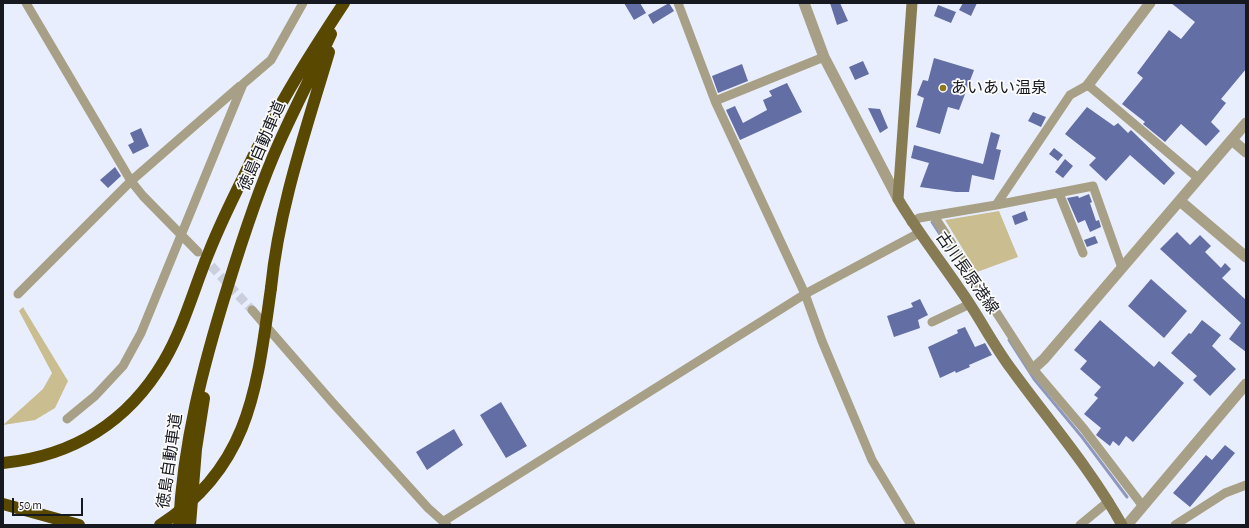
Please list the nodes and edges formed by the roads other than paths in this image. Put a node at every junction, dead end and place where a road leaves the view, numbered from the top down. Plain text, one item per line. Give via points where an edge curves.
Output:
1 (26, 3) edge
2 (303, 3) edge
3 (344, 3) edge
4 (347, 3) edge
5 (678, 3) edge
6 (804, 3) edge
7 (912, 3) edge
8 (1150, 3) edge
9 (341, 15) junction
10 (824, 57) junction
11 (242, 84) junction
12 (1088, 85) junction
13 (715, 101) junction
14 (1246, 123) edge
15 (1232, 140) junction
16 (1246, 152) edge
17 (1198, 178) junction
18 (132, 181) junction
19 (1059, 193) junction
20 (898, 199) junction
21 (1180, 201) junction
22 (996, 205) junction
23 (934, 216) junction
24 (911, 222) junction
25 (919, 233) junction
26 (181, 234) junction
27 (198, 252) tunnel mouth
28 (1083, 253) dead end
29 (1246, 257) edge
30 (1122, 268) junction
31 (18, 294) dead end
32 (805, 294) junction
33 (970, 304) junction
34 (221, 308) junction
35 (252, 310) tunnel mouth
36 (932, 322) dead end
37 (1033, 368) junction
38 (1246, 384) edge
39 (67, 419) dead end
40 (3, 463) edge
41 (1246, 484) edge
42 (1109, 501) junction
43 (3, 504) edge
44 (1142, 506) junction
45 (445, 523) edge
46 (79, 525) edge
47 (160, 525) edge
48 (179, 525) edge
49 (190, 525) edge
50 (911, 525) edge
51 (1080, 525) edge
52 (1122, 525) edge
53 (1127, 525) edge
54 (1175, 525) edge

1 - 18 street
2 - 11 street via 271,60
3 - 40 highway via 308,58 249,164 164,360 145,388 121,414 97,433 48,456
4 - 9 highway, 徳島自動車道
5 - 13 street
6 - 10 street
7 - 20 main road
8 - 12 street
9 - 34 highway, 徳島自動車道 via 276,151 243,236
9 - 47 highway, bridge via 291,182 275,259 256,382 241,433 213,480 192,502
10 - 13 street
10 - 20 street
11 - 18 street
11 - 26 street
12 - 17 street
12 - 22 street via 1070,95
13 - 32 street
14 - 15 street
15 - 16 street
15 - 17 street
17 - 21 street
18 - 26 street via 143,196
18 - 31 street
19 - 22 street
19 - 28 street
19 - 30 street via 1093,186
20 - 24 main road, 古川長原港線
21 - 29 street
21 - 30 street
22 - 23 street
23 - 24 street
23 - 37 street
24 - 25 main road, 古川長原港線
25 - 32 street
25 - 33 main road, 古川長原港線
26 - 27 street
26 - 39 street via 141,333 122,366 95,396
30 - 37 street via 1044,359
32 - 45 street
32 - 50 street via 872,460
33 - 36 street
33 - 42 main road, 古川長原港線 via 1011,369
34 - 48 highway, 徳島自動車道 via 206,355 191,420 181,486
34 - 49 highway, 徳島自動車道 via 196,449
35 - 45 street via 385,461
37 - 44 street via 1084,429
38 - 44 street
41 - 54 street via 1225,493
42 - 51 street
42 - 52 main road, 古川長原港線
43 - 46 highway
44 - 53 street

